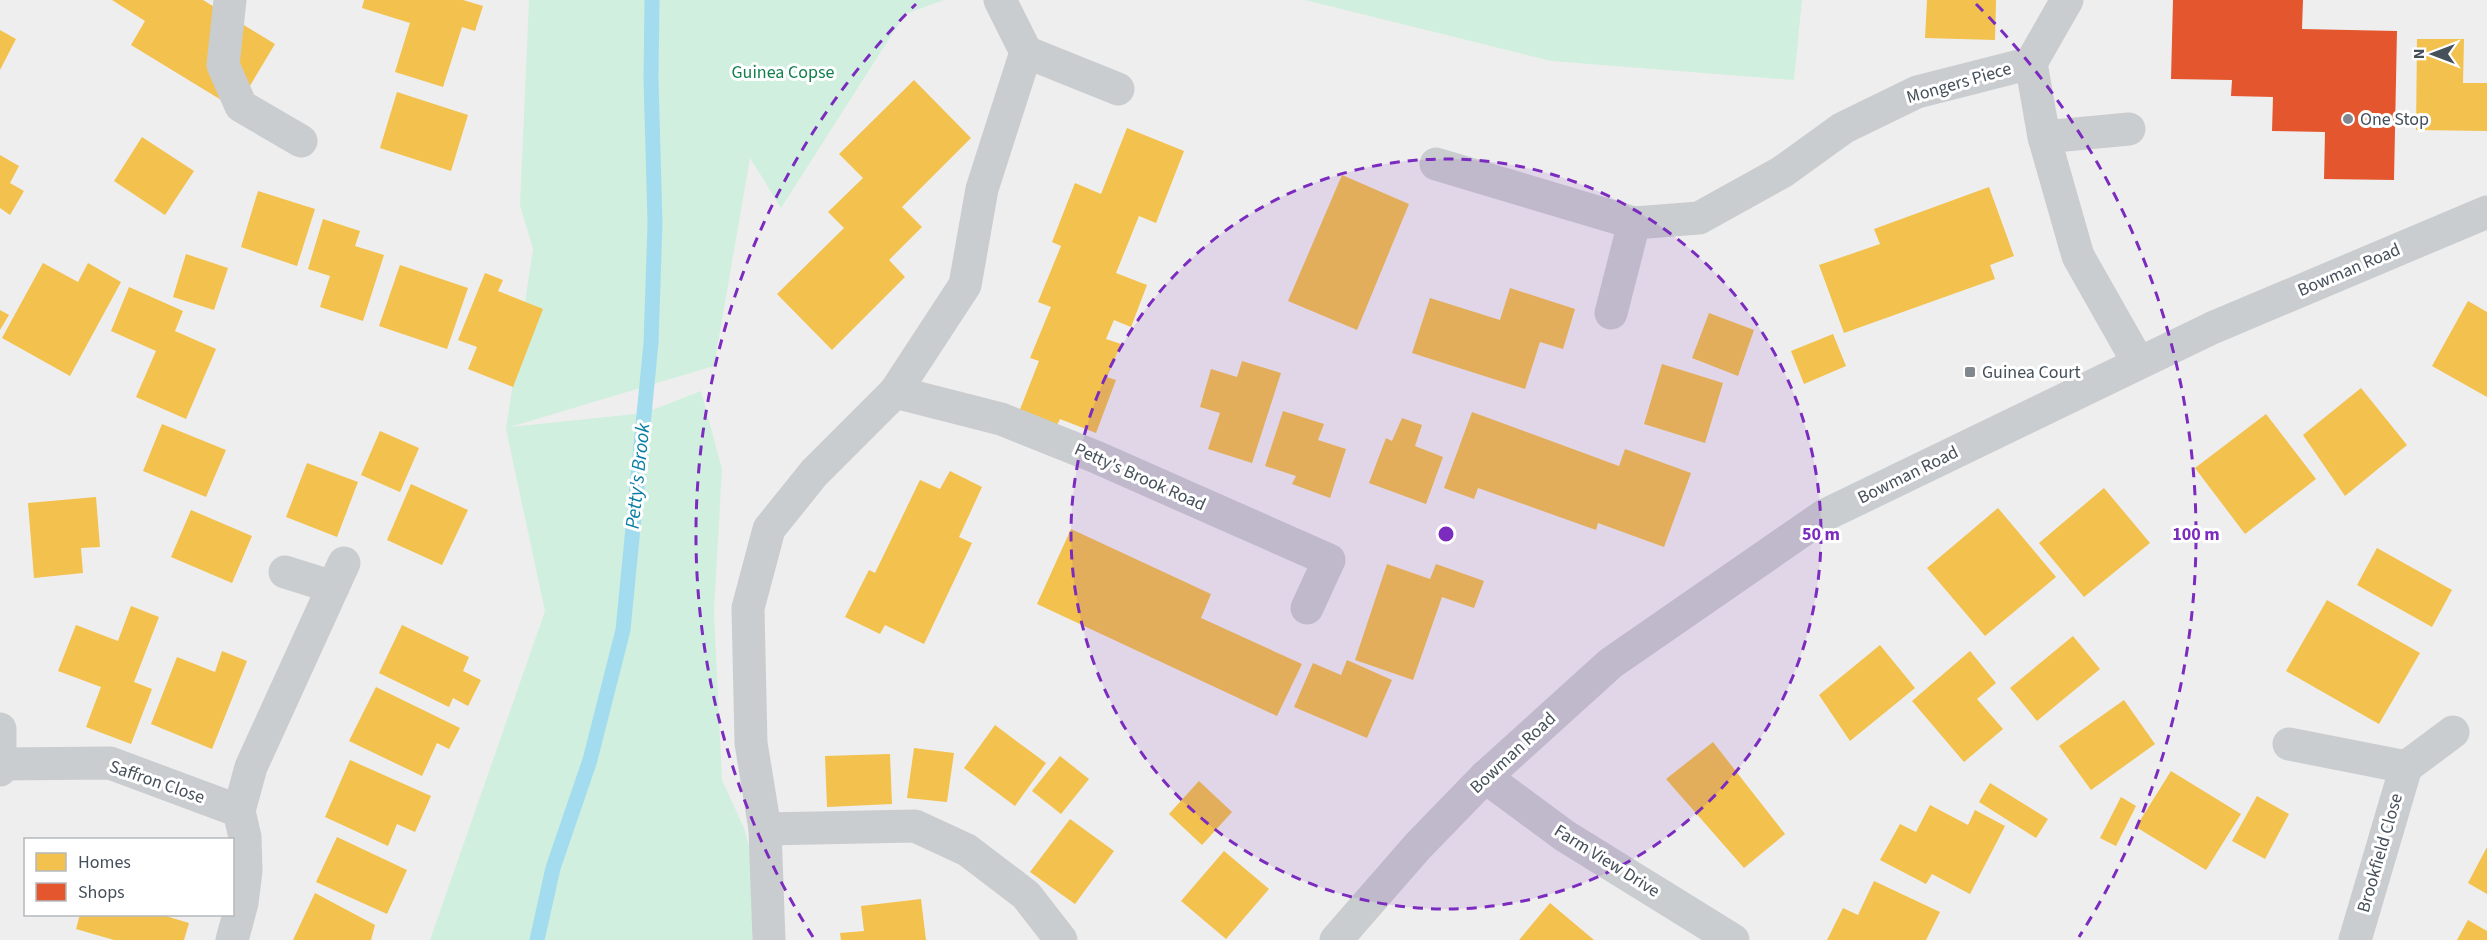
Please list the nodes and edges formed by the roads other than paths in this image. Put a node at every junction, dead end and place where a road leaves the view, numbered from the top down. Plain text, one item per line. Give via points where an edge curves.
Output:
1 (230, 0) edge
2 (999, 0) edge
3 (2067, 0) edge
4 (1026, 52) junction
5 (2031, 63) junction
6 (1118, 89) dead end
7 (2129, 129) dead end
8 (2044, 137) junction
9 (301, 141) dead end
10 (1436, 164) dead end
11 (2487, 212) edge
12 (1634, 223) junction
13 (1611, 313) dead end
14 (2138, 362) junction
15 (895, 392) junction
16 (285, 572) dead end
17 (1306, 608) dead end
18 (0, 729) edge
19 (2453, 732) dead end
20 (2289, 744) dead end
21 (1, 767) edge
22 (2406, 767) junction
23 (1485, 777) junction
24 (239, 811) junction
25 (765, 829) junction
26 (232, 940) edge
27 (769, 940) edge
28 (1061, 940) edge
29 (1336, 940) edge
30 (1733, 940) edge
31 (2355, 940) edge

1 - 9 street via 223,65 242,106
2 - 4 street
3 - 5 street
4 - 6 street
4 - 15 street via 982,189 965,285
5 - 8 street, Mongers Piece
5 - 12 street, Mongers Piece via 1917,92 1843,128 1782,172 1699,218
7 - 8 street
8 - 14 street, Mongers Piece via 2078,256
10 - 12 street, Mongers Piece
11 - 14 street, Bowman Road
12 - 13 street
14 - 23 street, Bowman Road via 1824,515 1611,663
15 - 17 street, Petty's Brook Road via 1001,419 1329,560
15 - 25 street via 814,474 769,530 748,608 751,743
16 - 24 street via 339,575 251,767
18 - 21 street, Saffron Close
19 - 22 street
20 - 22 street
21 - 24 street, Saffron Close via 110,763
22 - 31 street, Brookfield Close
23 - 29 street, Bowman Road
23 - 30 street, Farm View Drive via 1565,836
24 - 26 street via 246,871
25 - 27 street
25 - 28 street via 915,826 967,850 1026,895

